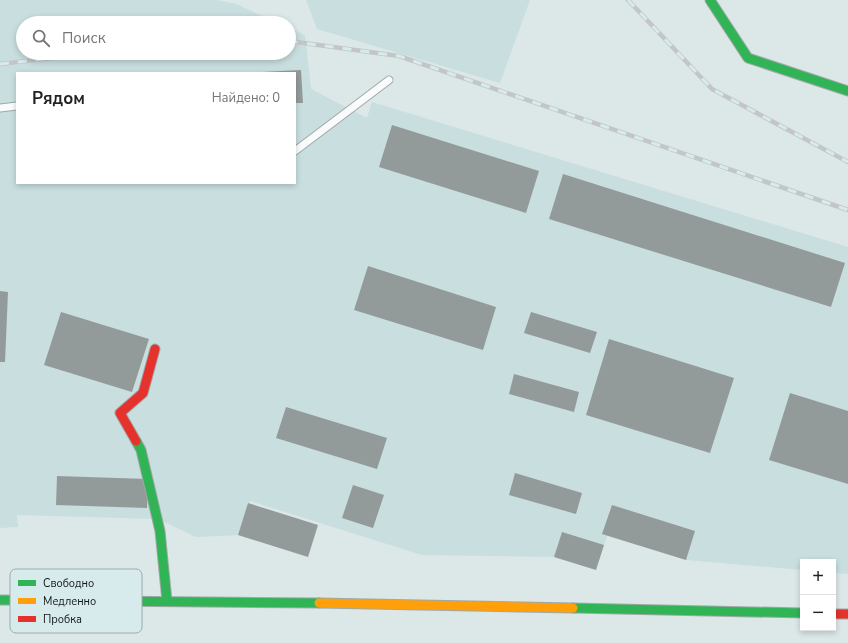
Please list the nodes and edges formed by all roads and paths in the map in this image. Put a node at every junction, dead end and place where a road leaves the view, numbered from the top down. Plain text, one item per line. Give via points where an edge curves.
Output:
1 (710, 0) edge
2 (390, 80) dead end
3 (848, 91) edge
4 (16, 106) edge
5 (0, 108) edge
6 (296, 150) edge
7 (156, 349) dead end
8 (0, 600) edge
9 (10, 600) edge
10 (142, 601) edge
11 (168, 601) junction
12 (800, 613) edge
13 (836, 614) edge
14 (848, 614) edge

1 - 3 street via 748,58
2 - 6 lane
4 - 5 lane
7 - 11 street via 143,392 120,412 141,450 160,530
8 - 9 street
10 - 11 street
11 - 12 street
13 - 14 street

